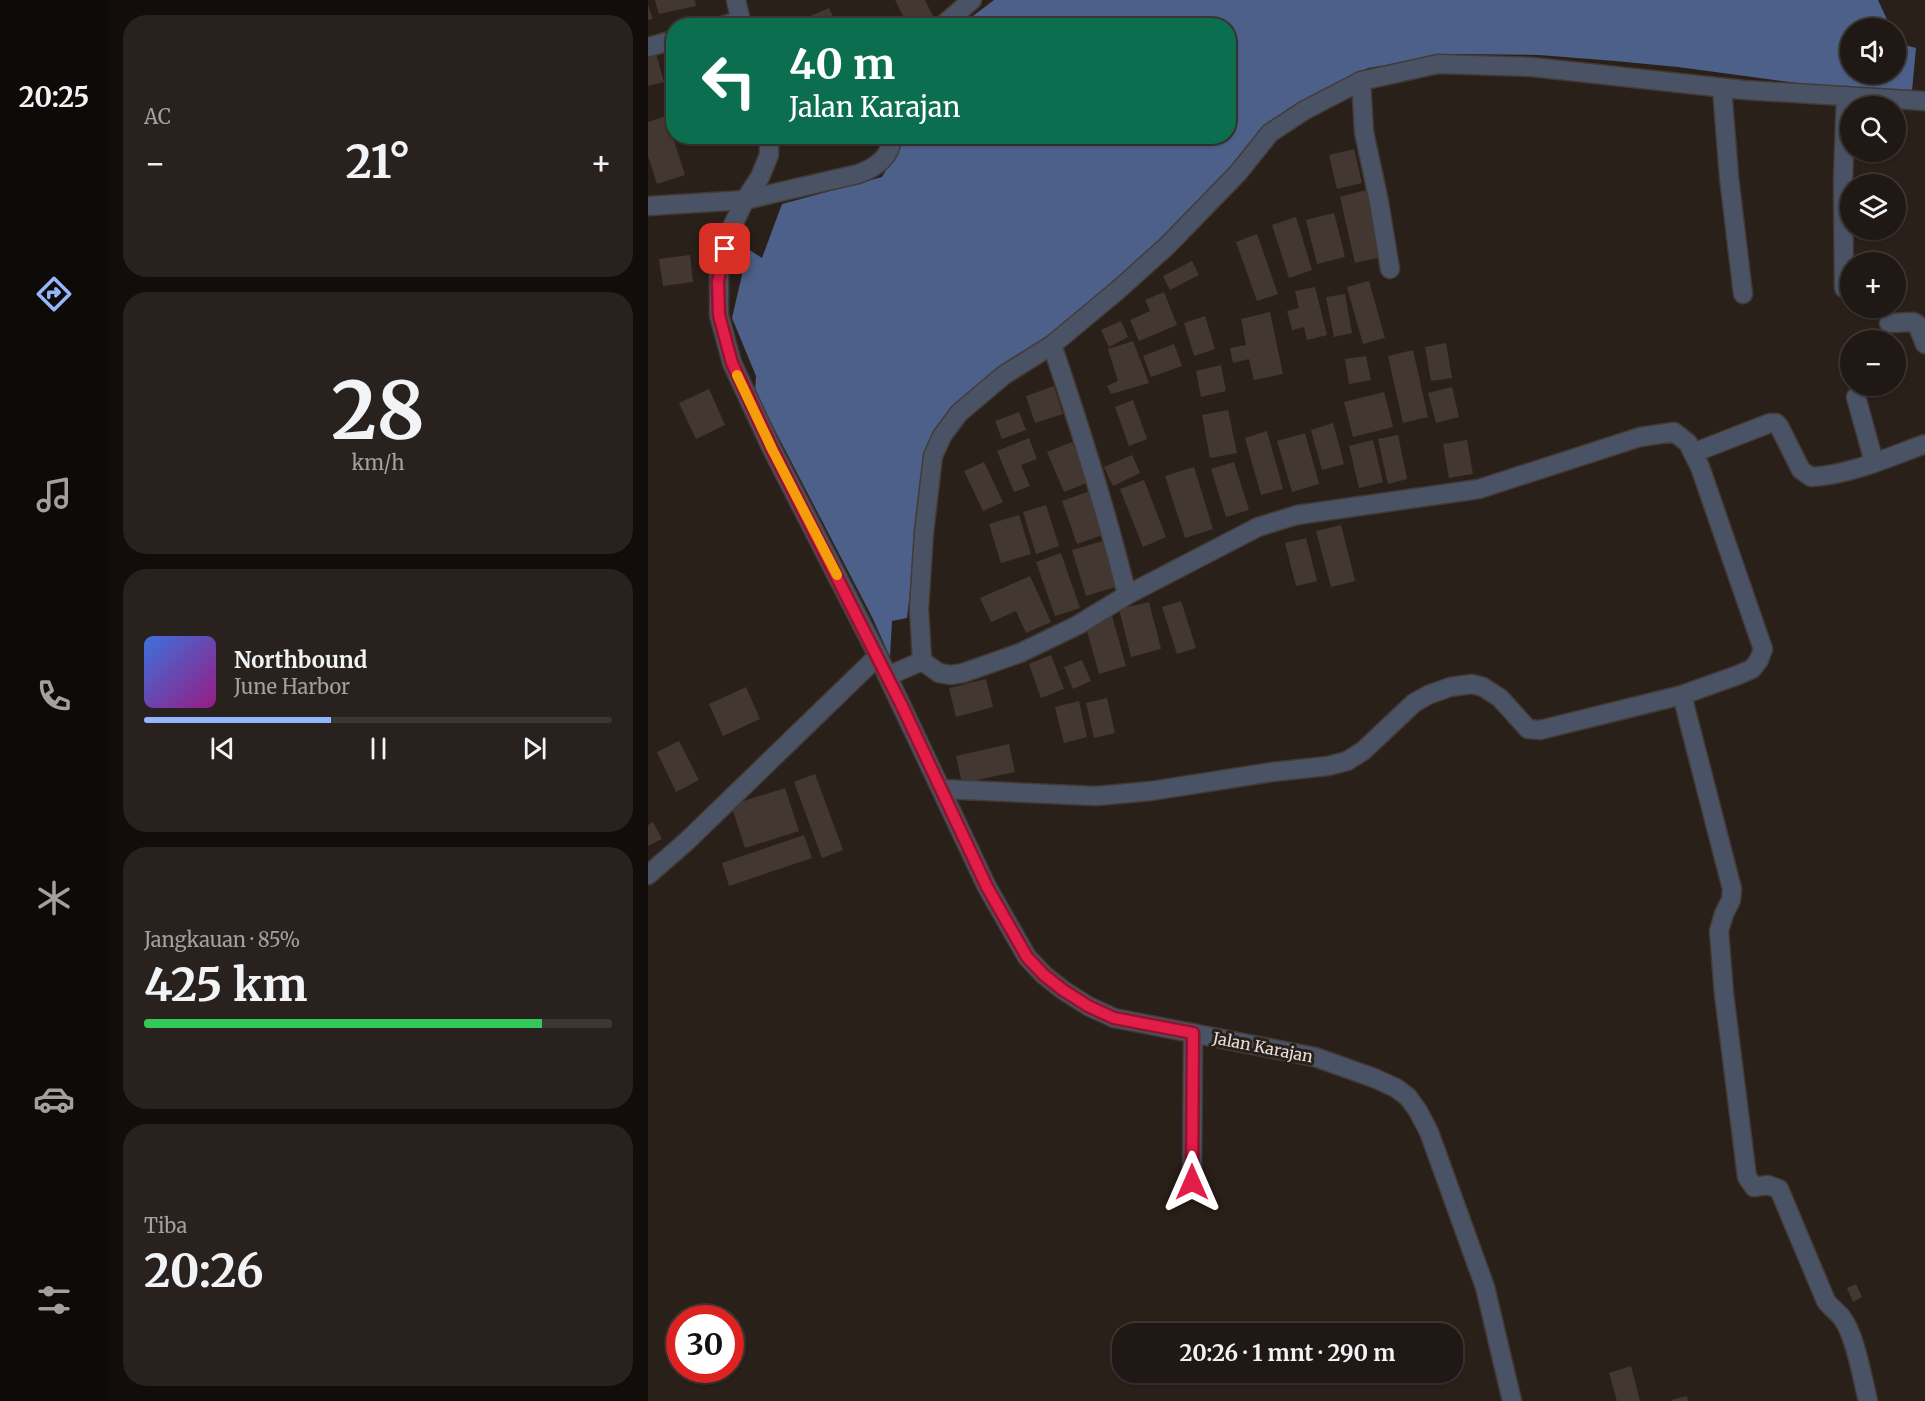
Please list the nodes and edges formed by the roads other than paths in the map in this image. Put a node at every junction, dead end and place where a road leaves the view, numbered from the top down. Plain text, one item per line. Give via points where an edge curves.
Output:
1 (736, 0) edge
2 (972, 0) edge
3 (741, 18) edge
4 (951, 18) edge
5 (666, 42) edge
6 (648, 47) edge
7 (1361, 81) junction
8 (1722, 88) junction
9 (1846, 96) edge
10 (1906, 100) edge
11 (1925, 101) edge
12 (769, 144) edge
13 (892, 144) edge
14 (1844, 162) edge
15 (745, 200) junction
16 (648, 206) edge
17 (1844, 252) edge
18 (1390, 269) dead end
19 (1743, 294) dead end
20 (1889, 323) dead end
21 (1925, 344) edge
22 (1052, 345) junction
23 (1856, 397) dead end
24 (1925, 444) edge
25 (1693, 453) junction
26 (1874, 462) junction
27 (1126, 595) junction
28 (878, 656) junction
29 (922, 661) junction
30 (888, 676) junction
31 (1682, 695) junction
32 (941, 789) junction
33 (648, 875) edge
34 (1193, 1033) junction
35 (1192, 1182) dead end
36 (1512, 1401) edge
37 (1868, 1401) edge

1 - 3 street
2 - 4 street
5 - 6 street
7 - 8 street via 1438,64 1532,67
7 - 18 street via 1364,132
7 - 22 street via 1270,133 1238,173 1167,246
8 - 9 street
8 - 19 street
10 - 11 street
12 - 15 street, Jalan Karajan via 760,177
13 - 15 street via 884,159 858,174
14 - 17 street
15 - 16 street
15 - 28 street, Jalan Karajan via 729,233 718,281 719,315 732,363
20 - 21 street via 1917,324
22 - 27 street via 1110,525
22 - 29 street via 1004,375 959,413 933,456 920,572
23 - 26 street
24 - 26 street
25 - 26 street via 1776,423 1801,470 1812,477
25 - 27 street via 1688,443 1674,432 1640,437 1479,489 1297,515 1258,526
25 - 31 street via 1762,649 1752,669
27 - 29 street via 1078,625 1020,653 963,674 939,673
28 - 30 street, Jalan Karajan
28 - 33 street
29 - 30 street
30 - 32 street, Jalan Karajan
31 - 32 street via 1540,730 1528,729 1500,698 1472,684 1428,695 1414,703 1363,751 1328,766 1096,796
31 - 37 street via 1732,890 1719,932 1748,1177 1754,1186 1779,1189 1826,1301 1842,1317 1850,1334
32 - 34 street, Jalan Karajan via 987,887 1027,957 1044,975 1088,1006 1114,1018
34 - 35 street
34 - 36 street, Jalan Karajan via 1316,1057 1374,1078 1408,1097 1429,1132 1485,1287

